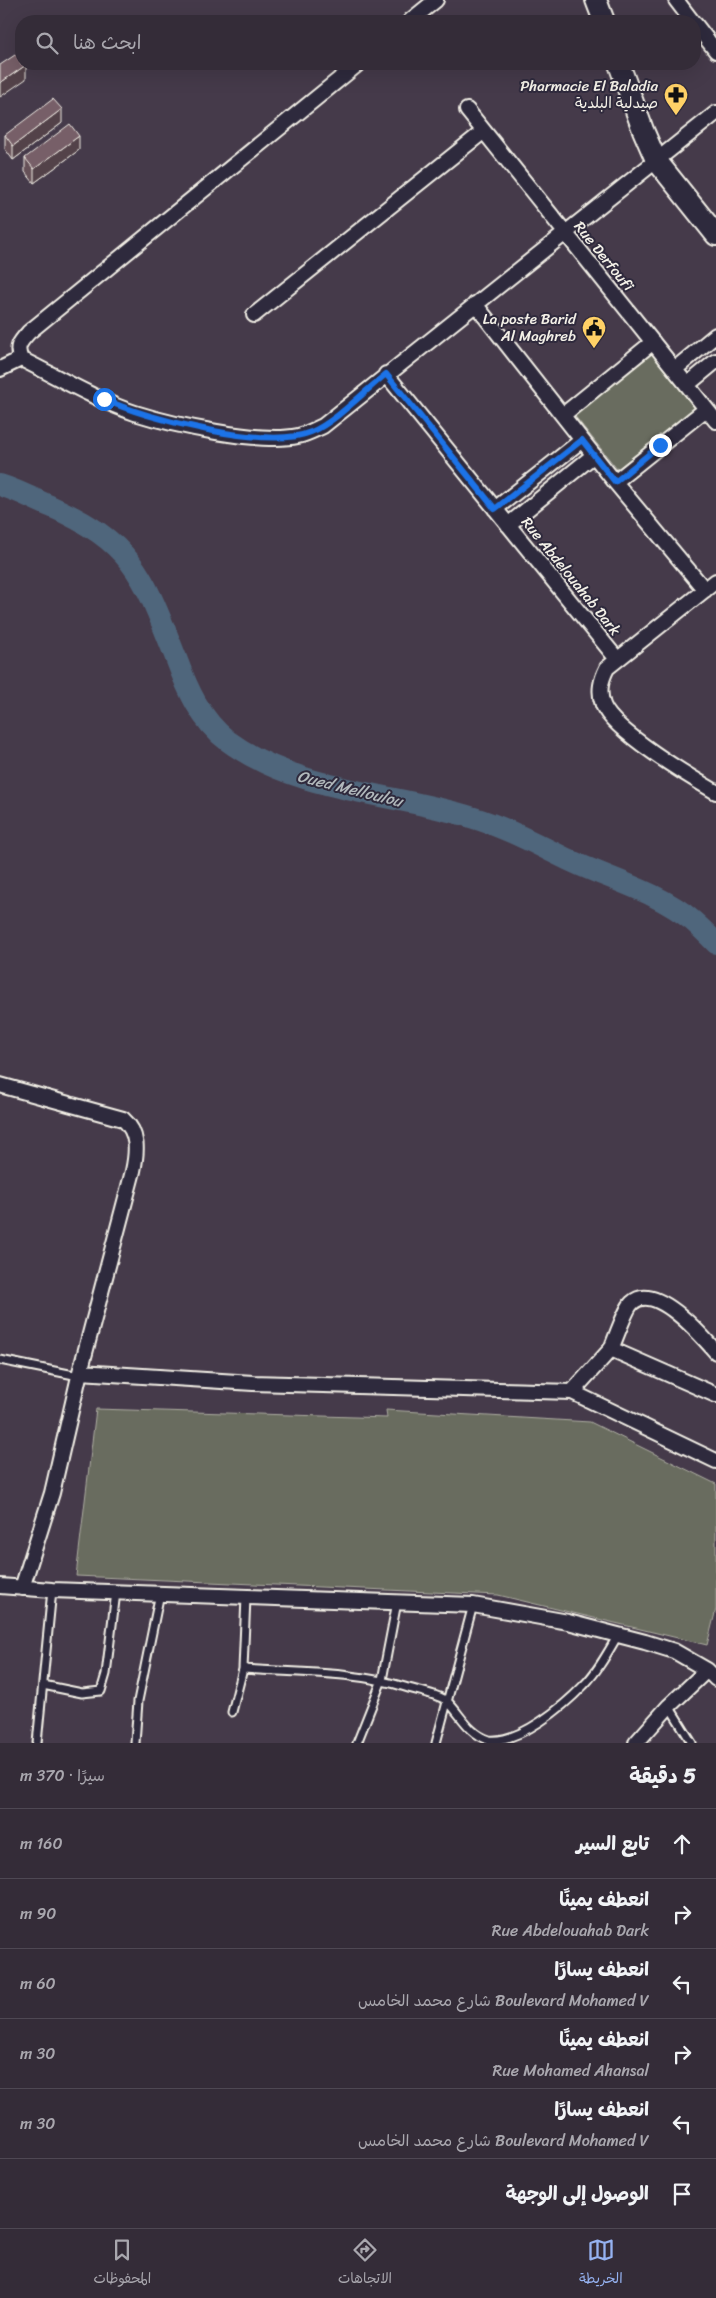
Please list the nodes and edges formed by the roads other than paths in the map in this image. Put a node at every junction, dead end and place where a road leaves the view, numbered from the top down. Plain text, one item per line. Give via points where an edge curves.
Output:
1 (436, 0) edge
2 (596, 0) edge
3 (676, 0) edge
4 (417, 15) edge
5 (602, 15) edge
6 (688, 15) edge
7 (701, 32) edge
8 (716, 51) edge
9 (351, 70) edge
10 (621, 70) edge
11 (468, 110) dead end
12 (716, 113) edge
13 (484, 131) junction
14 (656, 160) junction
15 (565, 232) junction
16 (716, 235) edge
17 (475, 304) junction
18 (254, 315) dead end
19 (716, 336) edge
20 (653, 342) junction
21 (21, 359) junction
22 (716, 361) edge
23 (0, 369) edge
24 (675, 369) junction
25 (386, 374) junction
26 (687, 385) junction
27 (706, 409) junction
28 (563, 415) junction
29 (716, 421) edge
30 (582, 440) junction
31 (594, 455) junction
32 (615, 482) junction
33 (495, 509) junction
34 (508, 525) junction
35 (710, 585) edge
36 (617, 659) junction
37 (716, 792) edge
38 (0, 1085) edge
39 (611, 1349) junction
40 (716, 1352) edge
41 (0, 1360) edge
42 (79, 1374) junction
43 (572, 1392) junction
44 (716, 1395) edge
45 (716, 1461) edge
46 (0, 1586) edge
47 (22, 1588) junction
48 (52, 1590) junction
49 (116, 1592) junction
50 (160, 1593) junction
51 (246, 1597) junction
52 (397, 1601) junction
53 (474, 1606) junction
54 (618, 1635) junction
55 (243, 1669) junction
56 (712, 1675) edge
57 (382, 1680) junction
58 (43, 1685) junction
59 (446, 1700) junction
60 (669, 1706) junction
61 (232, 1712) dead end
62 (37, 1743) edge
63 (134, 1743) edge
64 (357, 1743) edge
65 (436, 1743) edge
66 (636, 1743) edge
67 (692, 1743) edge

1 - 4 street
2 - 5 main road
3 - 6 street
7 - 8 street
9 - 21 street via 29,332 18,346
10 - 14 main road
11 - 13 street, Rue Derfoufi
12 - 14 street
13 - 15 street, Rue Derfoufi
13 - 18 street
14 - 15 street
14 - 16 main road
15 - 17 street
15 - 20 street, Rue Derfoufi
17 - 25 street
17 - 28 street
19 - 24 street
20 - 24 street, Rue Derfoufi
20 - 28 street
21 - 23 street
21 - 25 street via 135,412 224,433 282,438 322,426
22 - 26 street
24 - 26 street, Rue Derfoufi
25 - 33 street, Rue Abdelouahab Dark
26 - 27 street, Rue Derfoufi
27 - 29 street, Rue Derfoufi
27 - 32 street
28 - 30 street
30 - 31 street
30 - 33 street
31 - 32 street
31 - 34 street
32 - 35 street
33 - 34 street, Rue Abdelouahab Dark
34 - 36 street, Rue Abdelouahab Dark
35 - 36 street
36 - 37 street via 600,680 600,694 609,716 664,759
38 - 42 street via 111,1114 123,1119 134,1132 134,1171
39 - 40 street via 630,1304 638,1298 648,1298 660,1301 689,1323
39 - 43 street
39 - 44 street
41 - 42 lane
42 - 43 street via 253,1383
42 - 47 street via 52,1493
43 - 45 street
46 - 47 street
47 - 48 street
48 - 49 street
48 - 58 lane
49 - 50 street
49 - 58 lane via 101,1691 82,1693
50 - 51 street
50 - 63 lane via 138,1701
51 - 52 street
51 - 55 lane
52 - 53 street
52 - 57 lane
53 - 54 street via 568,1622
53 - 59 lane
54 - 56 street via 674,1651
54 - 59 lane via 585,1685 549,1717 518,1737 501,1741 481,1736 468,1727
55 - 57 lane
55 - 61 lane
56 - 60 street
57 - 59 lane
57 - 64 lane
58 - 62 lane
59 - 65 lane
60 - 66 street
60 - 67 lane

